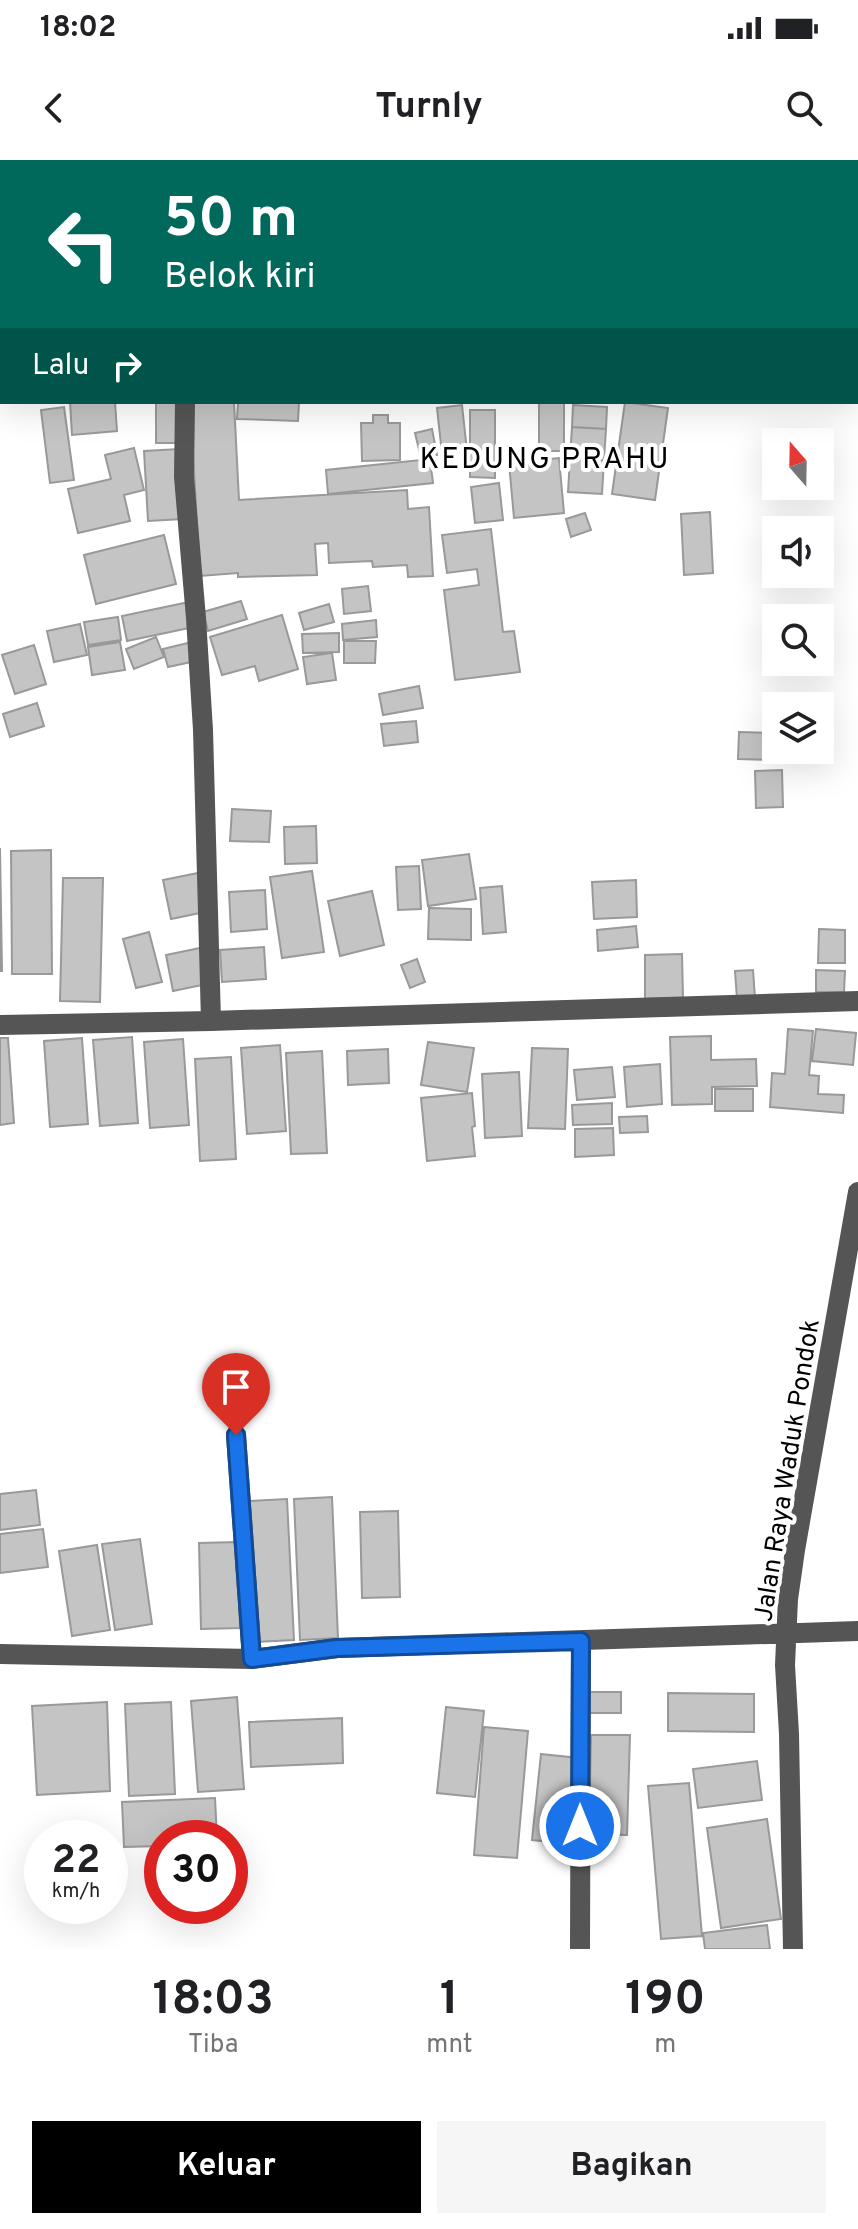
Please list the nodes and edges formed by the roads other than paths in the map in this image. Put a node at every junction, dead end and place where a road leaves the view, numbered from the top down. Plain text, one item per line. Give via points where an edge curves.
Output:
1 (185, 404) edge
2 (858, 1001) edge
3 (211, 1021) junction
4 (0, 1025) edge
5 (858, 1192) edge
6 (236, 1435) dead end
7 (858, 1631) edge
8 (787, 1634) junction
9 (581, 1641) junction
10 (0, 1654) edge
11 (252, 1659) junction
12 (580, 1949) edge
13 (793, 1949) edge

1 - 3 street via 184,477 203,730
2 - 3 street
3 - 4 street
5 - 8 street, Jalan Raya Waduk Pondok via 795,1550
6 - 11 street
7 - 8 street
8 - 9 street
8 - 13 street, Jalan Raya Waduk Pondok
9 - 11 street via 337,1648
9 - 12 street
10 - 11 street

